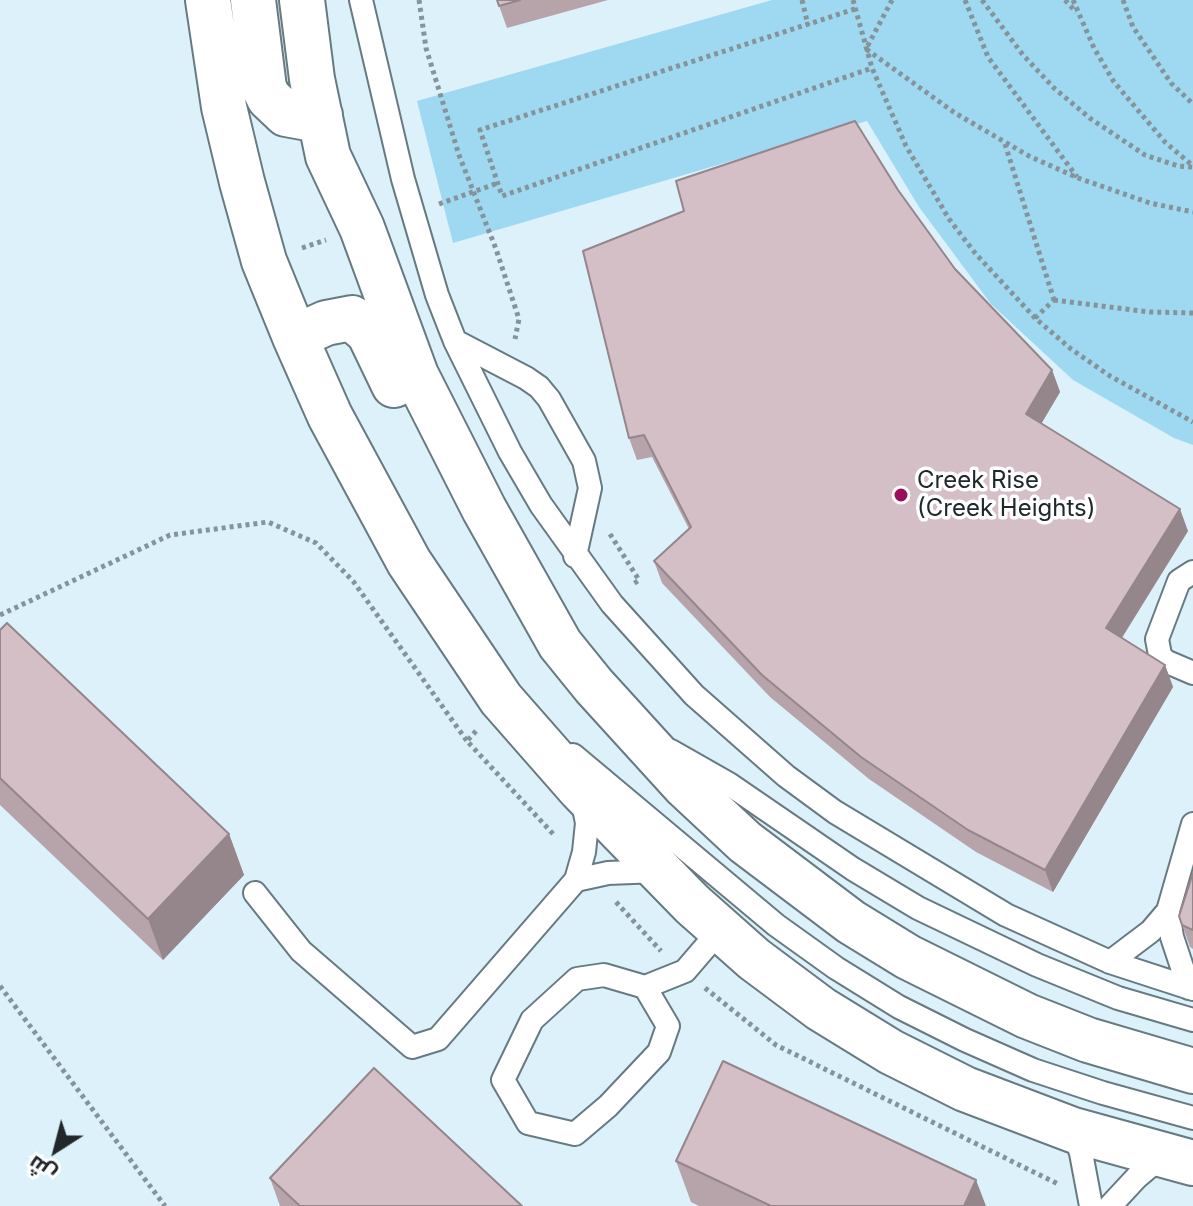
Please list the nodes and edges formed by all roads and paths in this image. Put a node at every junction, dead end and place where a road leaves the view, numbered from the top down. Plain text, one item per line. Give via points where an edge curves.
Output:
1 (208, 0) edge
2 (253, 0) edge
3 (302, 0) edge
4 (361, 0) edge
5 (419, 0) edge
6 (802, 0) edge
7 (853, 0) edge
8 (892, 0) edge
9 (965, 0) edge
10 (982, 0) edge
11 (1065, 0) edge
12 (1073, 0) edge
13 (1123, 0) edge
14 (855, 9) junction
15 (1077, 12) junction
16 (808, 25) junction
17 (866, 49) junction
18 (872, 68) junction
19 (1193, 104) edge
20 (320, 115) junction
21 (1005, 143) junction
22 (1193, 167) edge
23 (1078, 178) junction
24 (1193, 212) edge
25 (1054, 300) junction
26 (1193, 313) edge
27 (1035, 318) junction
28 (295, 337) junction
29 (455, 341) junction
30 (513, 371) junction
31 (1193, 422) edge
32 (589, 501) junction
33 (575, 556) junction
34 (1193, 572) edge
35 (524, 580) junction
36 (612, 604) junction
37 (0, 615) edge
38 (1193, 673) edge
39 (513, 713) junction
40 (629, 727) junction
41 (467, 741) dead end
42 (580, 789) junction
43 (1193, 824) edge
44 (659, 871) junction
45 (576, 880) junction
46 (255, 893) dead end
47 (1168, 911) junction
48 (721, 929) junction
49 (1110, 962) junction
50 (0, 986) edge
51 (645, 987) junction
52 (1191, 988) edge
53 (1193, 1020) edge
54 (1193, 1071) edge
55 (1193, 1118) edge
56 (1073, 1130) junction
57 (1178, 1160) edge
58 (165, 1206) edge
59 (1091, 1206) edge
60 (1110, 1206) edge

1 - 28 street via 242,182 264,261
2 - 20 street via 269,98 297,117
3 - 20 street
4 - 29 lane via 403,179
5 - 30 path via 426,48 455,142 519,319
6 - 16 path
7 - 14 path
8 - 17 path
9 - 23 path via 988,57
10 - 22 path via 1023,55 1091,119 1145,155
11 - 15 path
12 - 15 path
13 - 19 path via 1133,27 1163,72
14 - 16 path
14 - 17 path
15 - 22 path via 1114,82
16 - 18 path via 480,130 502,196
17 - 18 path
17 - 21 path
18 - 27 path via 906,146 949,219
20 - 35 street via 328,156 362,228 416,375
21 - 23 path
21 - 25 path
23 - 24 path
25 - 26 path
25 - 27 path
27 - 31 path via 1110,376
28 - 35 street via 352,318 369,333 472,537
28 - 39 street via 330,416 409,562
29 - 30 lane
29 - 33 lane via 510,452
30 - 32 lane via 549,399 584,461
32 - 33 lane
32 - 36 path via 639,580
33 - 36 lane
34 - 38 lane via 1179,581 1157,639 1165,661
35 - 40 street via 560,644
36 - 49 lane via 694,695 835,812 1006,915
37 - 41 path via 170,535 268,522 316,543 353,581
39 - 42 street
39 - 55 lane via 624,796 776,925 899,1007 1033,1070
40 - 53 lane via 729,784 918,908 1051,971
40 - 54 street via 745,842 851,922 908,957 1027,1016
42 - 44 street
42 - 45 lane via 587,823
43 - 47 lane
44 - 45 lane
44 - 48 street
45 - 46 lane via 438,1039 412,1047 301,951
47 - 49 lane
47 - 52 lane
48 - 51 lane via 685,971
48 - 56 street via 821,1009 891,1052 965,1089
49 - 52 lane
50 - 58 path
51 - 51 lane via 604,975 577,979 532,1020 503,1080 528,1123 575,1134 659,1052 668,1026
56 - 57 street
56 - 59 lane
57 - 60 lane via 1137,1177

